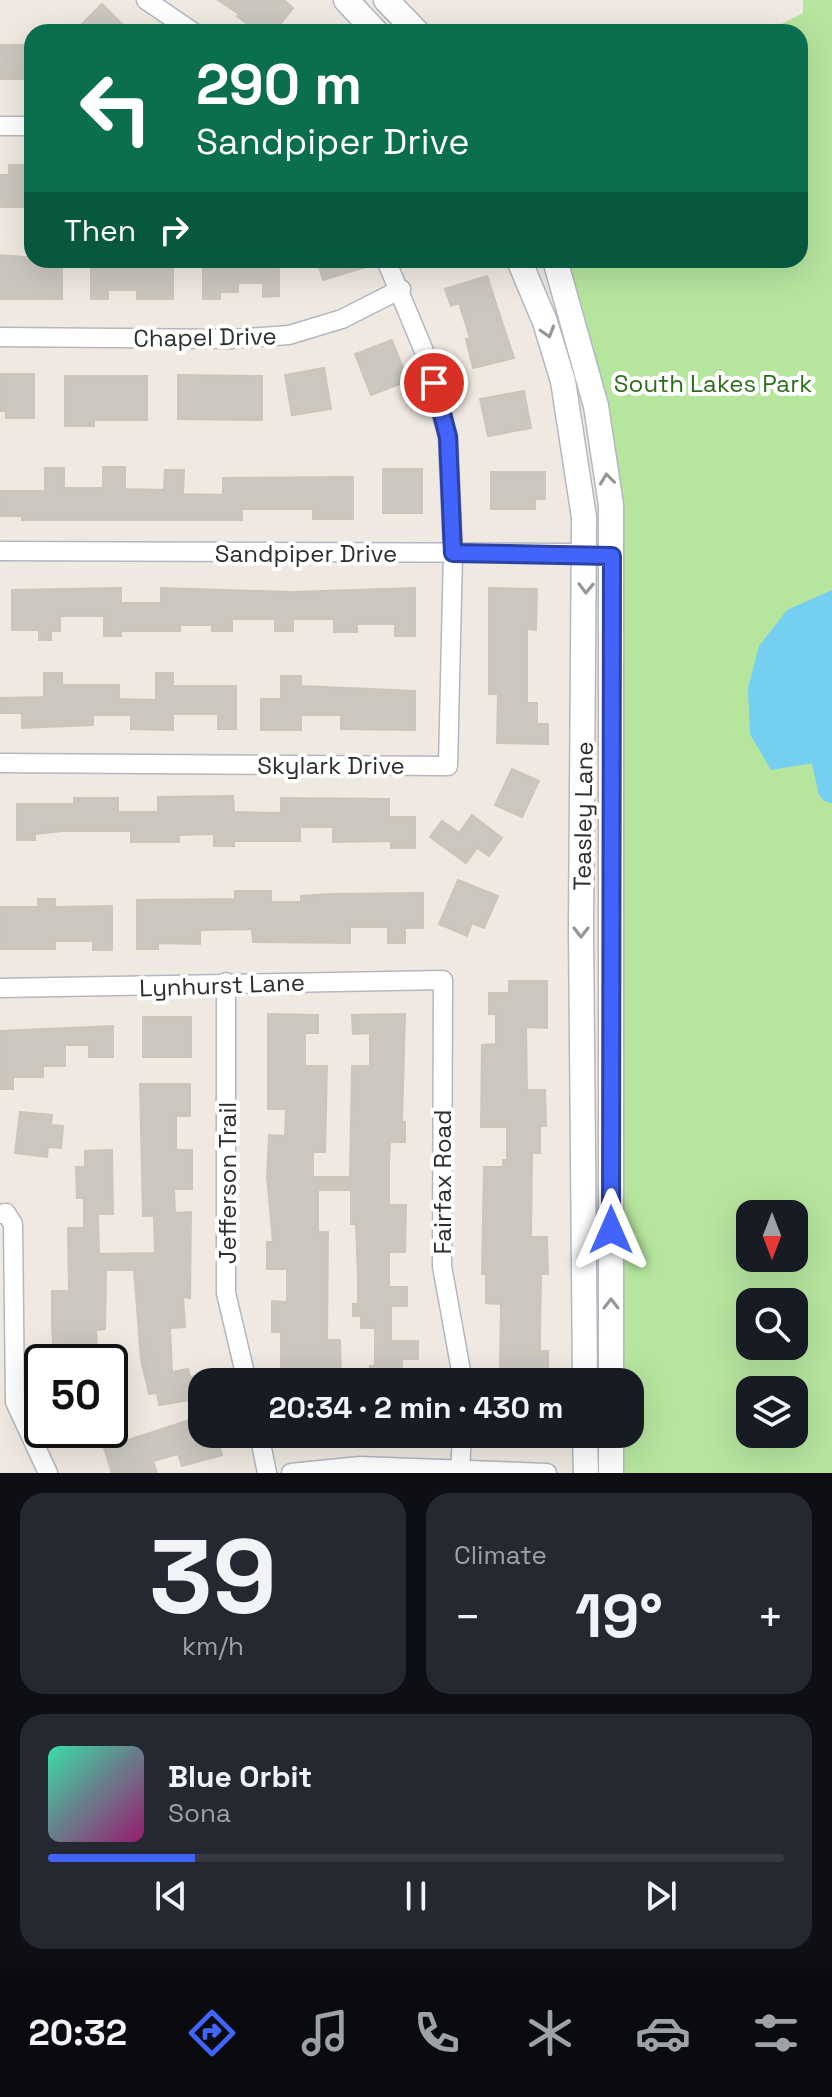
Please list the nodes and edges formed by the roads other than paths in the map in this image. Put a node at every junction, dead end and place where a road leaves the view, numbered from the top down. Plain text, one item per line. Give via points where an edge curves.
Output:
1 (146, 0) edge
2 (346, 0) edge
3 (386, 0) edge
4 (179, 24) edge
5 (368, 24) edge
6 (409, 24) edge
7 (0, 126) edge
8 (24, 126) edge
9 (390, 268) edge
10 (522, 268) edge
11 (557, 268) edge
12 (401, 289) junction
13 (0, 337) edge
14 (0, 551) edge
15 (453, 553) junction
16 (586, 553) junction
17 (612, 556) junction
18 (0, 763) edge
19 (443, 980) joint
20 (226, 982) junction
21 (0, 988) edge
22 (3, 1213) edge
23 (244, 1368) edge
24 (460, 1368) edge
25 (585, 1368) edge
26 (611, 1368) edge
27 (262, 1448) edge
28 (461, 1448) edge
29 (585, 1448) edge
30 (611, 1448) edge
31 (460, 1470) edge
32 (48, 1473) edge
33 (267, 1473) edge
34 (291, 1473) edge
35 (547, 1473) edge
36 (586, 1473) edge
37 (611, 1473) edge

1 - 4 street
2 - 5 main road
3 - 6 main road
7 - 8 street
9 - 12 street
10 -> 16 main road, Teasley Lane via 563,381
17 -> 11 main road, Teasley Lane via 611,505 598,418
12 - 13 street, Chapel Drive via 342,319 289,335
12 - 15 street via 448,437
14 - 15 street, Sandpiper Drive
15 - 16 street, Sandpiper Drive
15 - 18 street, Skylark Drive via 448,766
16 - 17 street, Sandpiper Drive
16 -> 25 main road, Teasley Lane via 581,930
26 -> 17 main road, Teasley Lane
19 - 20 street, Lynhurst Lane
19 - 24 street, Fairfax Road via 442,1266
20 - 21 street, Lynhurst Lane
20 - 23 street, Jefferson Trail via 226,1293
22 - 32 street via 13,1224 15,1402
27 - 33 street
28 - 31 street
29 - 36 main road
30 - 37 main road
31 - 34 street via 360,1466
31 - 35 street

